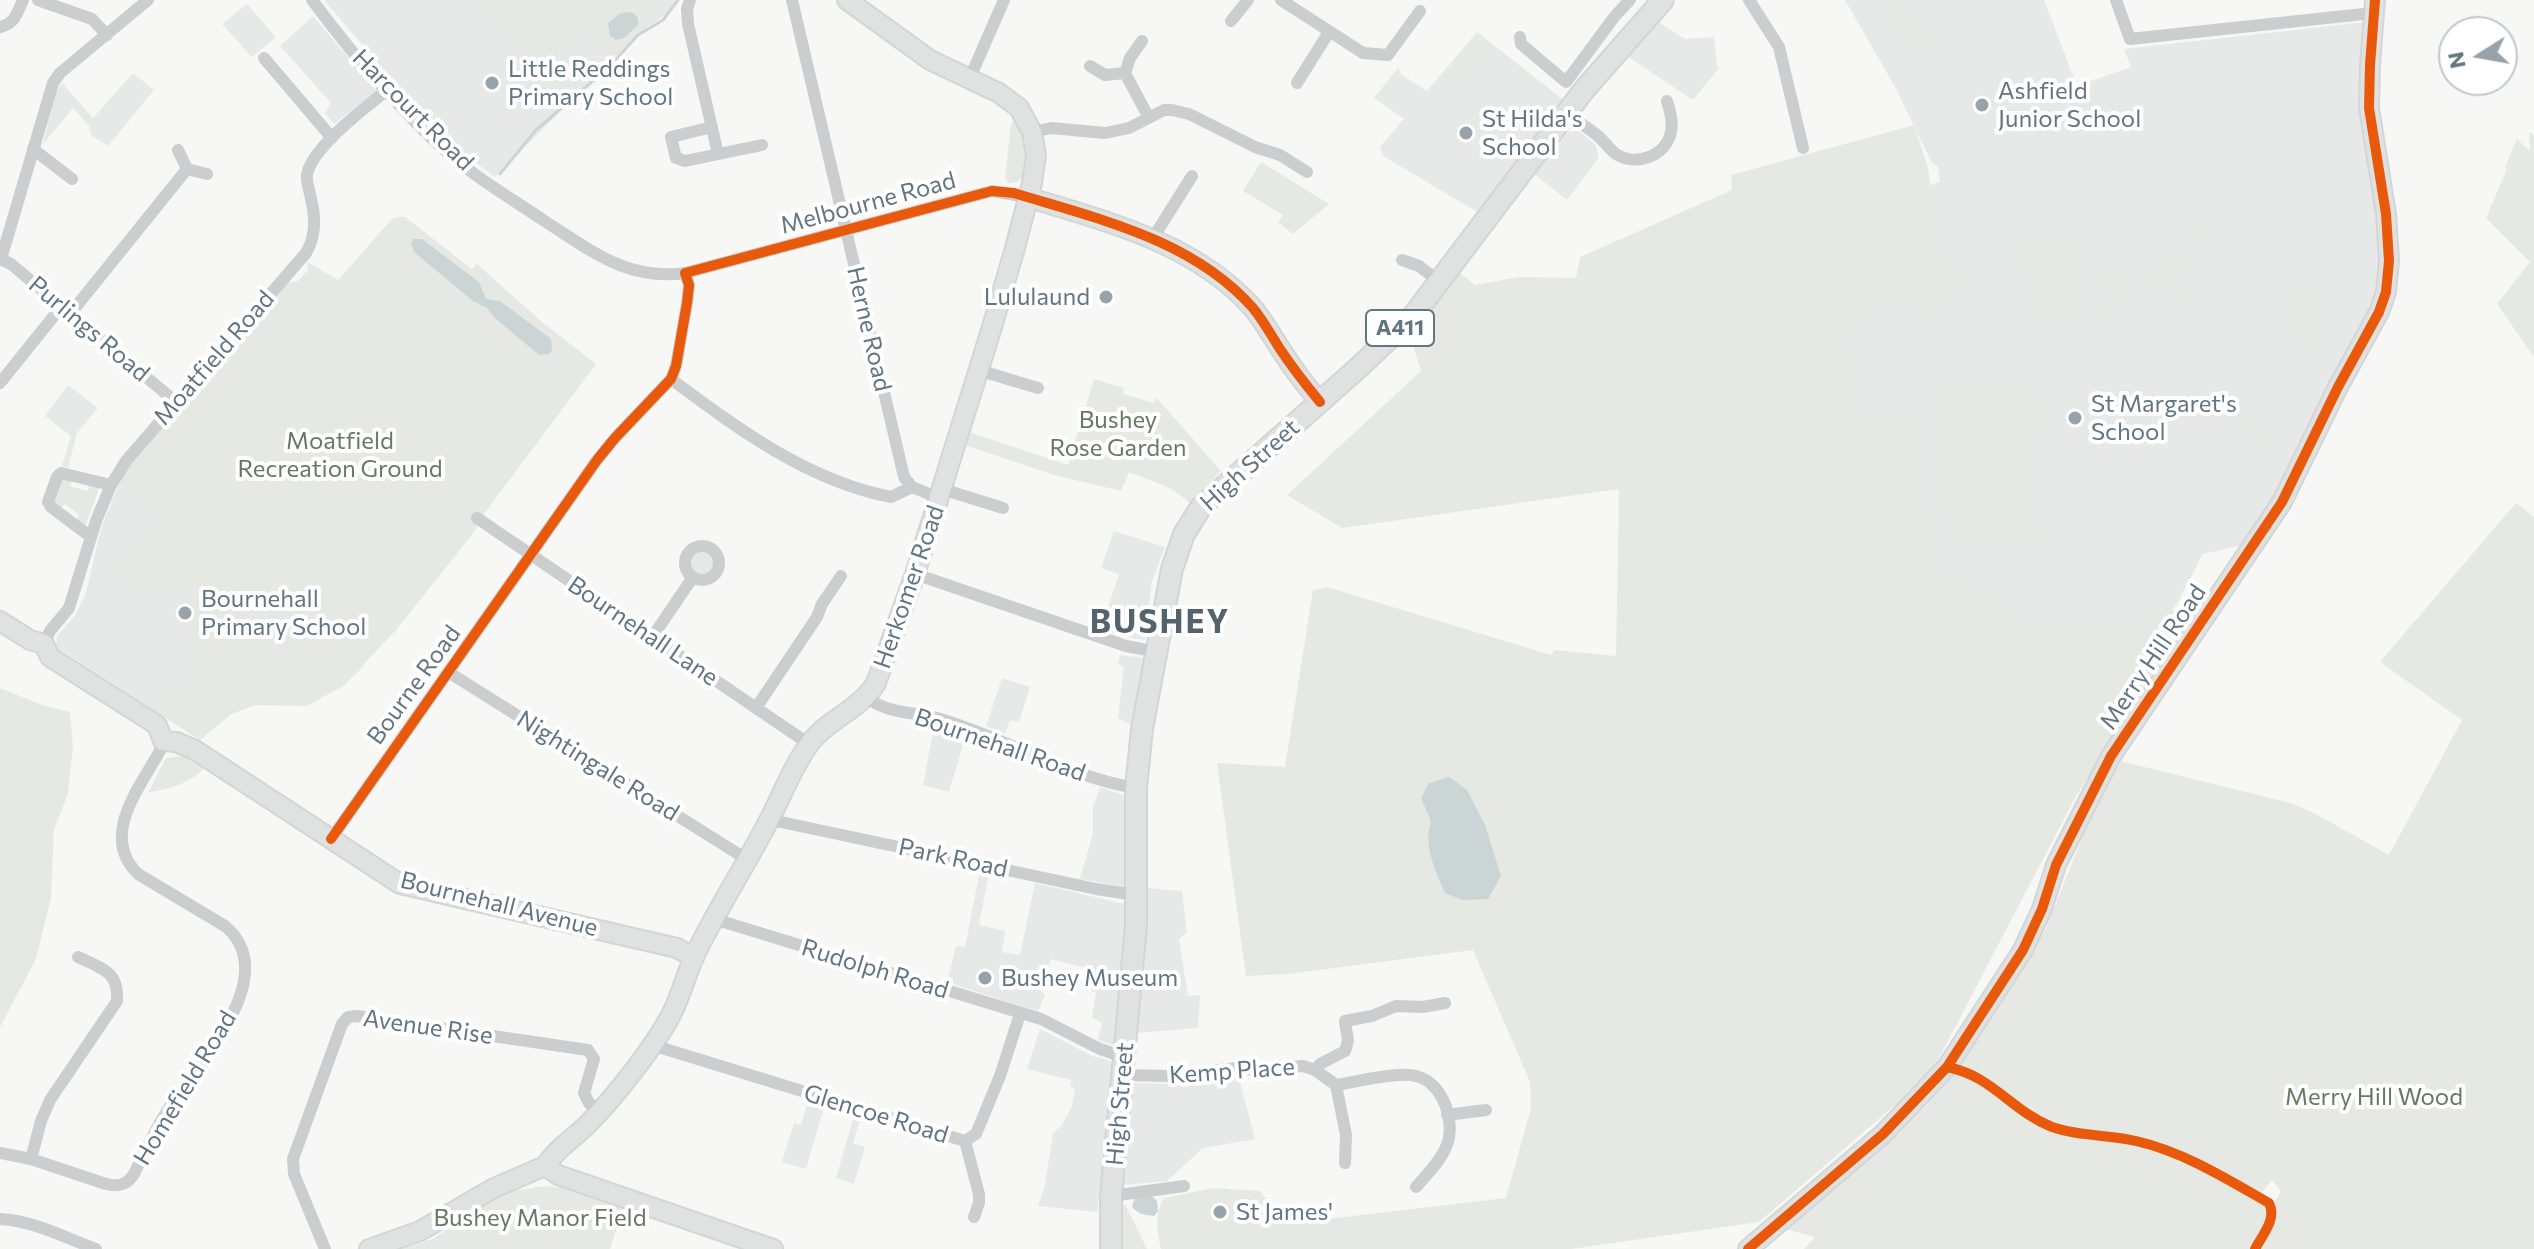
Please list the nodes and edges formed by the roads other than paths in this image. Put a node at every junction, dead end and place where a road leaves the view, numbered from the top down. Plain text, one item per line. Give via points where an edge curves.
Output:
1 (23, 0) edge
2 (38, 0) edge
3 (148, 0) edge
4 (312, 0) edge
5 (690, 0) edge
6 (792, 0) edge
7 (847, 0) edge
8 (1004, 0) edge
9 (1248, 0) edge
10 (1281, 0) edge
11 (1630, 0) edge
12 (1663, 0) edge
13 (1749, 0) edge
14 (2116, 0) edge
15 (1298, 5) edge
16 (2374, 6) edge
17 (1420, 11) dead end
18 (1231, 21) dead end
19 (0, 27) edge
20 (1606, 27) junction
21 (1329, 32) junction
22 (107, 35) junction
23 (1520, 37) dead end
24 (1142, 41) dead end
25 (1625, 44) junction
26 (264, 58) dead end
27 (1090, 66) dead end
28 (1125, 73) junction
29 (969, 80) junction
30 (1297, 83) dead end
31 (387, 90) junction
32 (1667, 101) dead end
33 (1567, 114) junction
34 (1149, 118) junction
35 (712, 127) junction
36 (1032, 132) junction
37 (332, 138) junction
38 (762, 145) dead end
39 (1803, 148) dead end
40 (33, 149) junction
41 (178, 150) dead end
42 (718, 154) junction
43 (187, 169) junction
44 (1307, 172) dead end
45 (207, 174) dead end
46 (1192, 176) dead end
47 (72, 179) dead end
48 (1027, 197) junction
49 (846, 229) junction
50 (1153, 238) junction
51 (1, 259) edge
52 (1402, 260) dead end
53 (685, 273) junction
54 (1440, 282) junction
55 (65, 310) junction
56 (978, 370) junction
57 (671, 379) junction
58 (0, 383) edge
59 (1038, 388) dead end
60 (176, 402) junction
61 (1320, 402) junction
62 (111, 485) junction
63 (912, 487) junction
64 (940, 494) junction
65 (1003, 508) dead end
66 (477, 518) dead end
67 (91, 537) junction
68 (532, 556) junction
69 (915, 574) junction
70 (841, 576) dead end
71 (693, 577) dead end
72 (817, 617) junction
73 (0, 621) edge
74 (831, 625) dead end
75 (653, 636) junction
76 (44, 644) junction
77 (1158, 652) junction
78 (448, 672) junction
79 (866, 697) junction
80 (756, 708) junction
81 (163, 741) junction
82 (809, 744) junction
83 (1136, 788) junction
84 (770, 818) junction
85 (331, 839) junction
86 (748, 860) junction
87 (1136, 895) junction
88 (714, 919) junction
89 (78, 957) dead end
90 (694, 958) junction
91 (1445, 1003) dead end
92 (1020, 1014) junction
93 (652, 1045) junction
94 (1123, 1066) junction
95 (1315, 1070) junction
96 (1336, 1085) junction
97 (1486, 1110) dead end
98 (600, 1112) junction
99 (1447, 1115) junction
100 (965, 1141) junction
101 (0, 1153) edge
102 (31, 1159) junction
103 (1345, 1163) dead end
104 (545, 1166) junction
105 (1184, 1186) dead end
106 (1416, 1187) dead end
107 (1111, 1196) junction
108 (974, 1217) dead end
109 (0, 1219) edge
110 (96, 1249) edge
111 (325, 1249) edge
112 (369, 1249) edge
113 (773, 1249) edge
114 (1111, 1249) edge
115 (1748, 1249) edge

1 - 19 street via 13,21
2 - 22 street via 85,16
3 - 22 street
4 - 31 street, Harcourt Road
5 - 35 street via 688,24
6 - 49 street, Herne Road
7 - 29 street via 906,45
8 - 29 street
9 - 18 street
10 - 15 street
11 - 20 street
12 - 25 main road, High Street / A411
13 - 39 street via 1779,47
14 - 16 street via 2130,39
15 - 21 street
16 - 115 street, Merry Hill Road via 2369,108 2389,261 2379,312 2282,502 2111,756 2056,865 2023,950 1947,1067 1883,1134
17 - 21 street via 1388,55 1363,53
20 - 23 street via 1566,82 1521,44
20 - 25 street
21 - 30 street
22 - 40 street via 57,77
24 - 28 street
25 - 33 main road, High Street / A411
26 - 37 street
27 - 28 street via 1105,75
28 - 34 street
29 - 36 street via 1019,108
31 - 37 street, Moatfield Road
31 - 53 street, Harcourt Road via 450,155 591,251 646,273
32 - 33 street via 1669,139 1658,153 1642,159 1614,153
33 - 54 main road, High Street / A411
34 - 36 street via 1105,133 1051,128
34 - 44 street via 1164,110 1189,114
35 - 42 street
35 - 42 street via 671,137 674,152 685,161
36 - 48 street, Herkomer Road via 1035,166
37 - 60 street, Moatfield Road via 307,173 315,220 311,245
38 - 42 street
40 - 47 street
40 - 51 street
41 - 43 street
43 - 45 street
43 - 55 street
46 - 50 street
48 - 49 street, Melbourne Road via 992,191
48 - 50 street, Melbourne Road
48 - 56 street, Herkomer Road
49 - 53 street, Melbourne Road
49 - 63 street, Herne Road via 904,477
50 - 61 street, Melbourne Road via 1240,295
51 - 55 street, Purlings Road
52 - 54 street
53 - 57 street via 687,303
54 - 61 main road, High Street / A411 via 1413,316
55 - 58 street
55 - 60 street, Purlings Road
56 - 59 street
56 - 64 street, Herkomer Road
57 - 63 street via 750,436 824,475 891,497
57 - 68 street via 597,460
60 - 62 street, Moatfield Road
61 - 77 main road, High Street / A411 via 1191,520 1172,569
62 - 67 street, Moatfield Road
62 - 67 street via 61,473 48,499 51,507
63 - 64 street
64 - 65 street
64 - 69 street, Herkomer Road
66 - 68 street, Bournehall Lane
67 - 76 street, Moatfield Road via 72,600
68 - 75 street, Bournehall Lane
68 - 78 street, Bourne Road
69 - 77 street via 1126,646
69 - 79 street, Herkomer Road via 876,683
70 - 72 street
71 - 75 street
72 - 74 street
72 - 80 street
73 - 76 street, Bournehall Avenue
75 - 80 street, Bournehall Lane
76 - 81 street, Bournehall Avenue via 50,657 157,725
77 - 83 main road, High Street / A411
78 - 85 street, Bourne Road
78 - 86 street, Nightingale Road
79 - 82 street, Herkomer Road
79 - 83 street, Bournehall Road via 883,707 968,728
80 - 82 street, Bournehall Lane
81 - 85 street, Bournehall Avenue via 195,750
81 - 102 street, Homefield Road via 121,827 124,855 138,874 232,932 244,950 245,980 220,1034 170,1106 127,1182 106,1184
82 - 84 street, Herkomer Road
83 - 87 main road, High Street / A411
84 - 86 street, Herkomer Road
84 - 87 street, Park Road
85 - 90 street, Bournehall Avenue via 400,884 677,948
86 - 88 street, Herkomer Road
87 - 94 main road, High Street / A411
88 - 90 street, Herkomer Road
88 - 92 street, Rudolph Road
89 - 102 street via 114,978 117,1001 50,1100
90 - 93 street, Herkomer Road
91 - 95 street via 1396,1006 1345,1021 1345,1051
92 - 94 street, Rudolph Road via 1041,1019
92 - 100 street, Glencoe Road via 976,1134
93 - 98 street, Herkomer Road
93 - 100 street, Glencoe Road
94 - 95 street, Kemp Place via 1170,1076 1228,1068
94 - 107 main road, High Street / A411
95 - 96 street, Kemp Place
96 - 99 street via 1419,1076 1436,1087
96 - 103 street via 1346,1135
97 - 99 street
98 - 104 street, Herkomer Road
98 - 111 street, Avenue Rise via 584,1093 594,1059 588,1050 348,1017 293,1159 294,1174
99 - 106 street via 1445,1149
100 - 108 street via 979,1194
101 - 102 street, Homefield Road
104 - 112 street via 494,1188 420,1231
104 - 113 street via 558,1175
105 - 107 street
107 - 114 main road, High Street / A411
109 - 110 street via 40,1226

